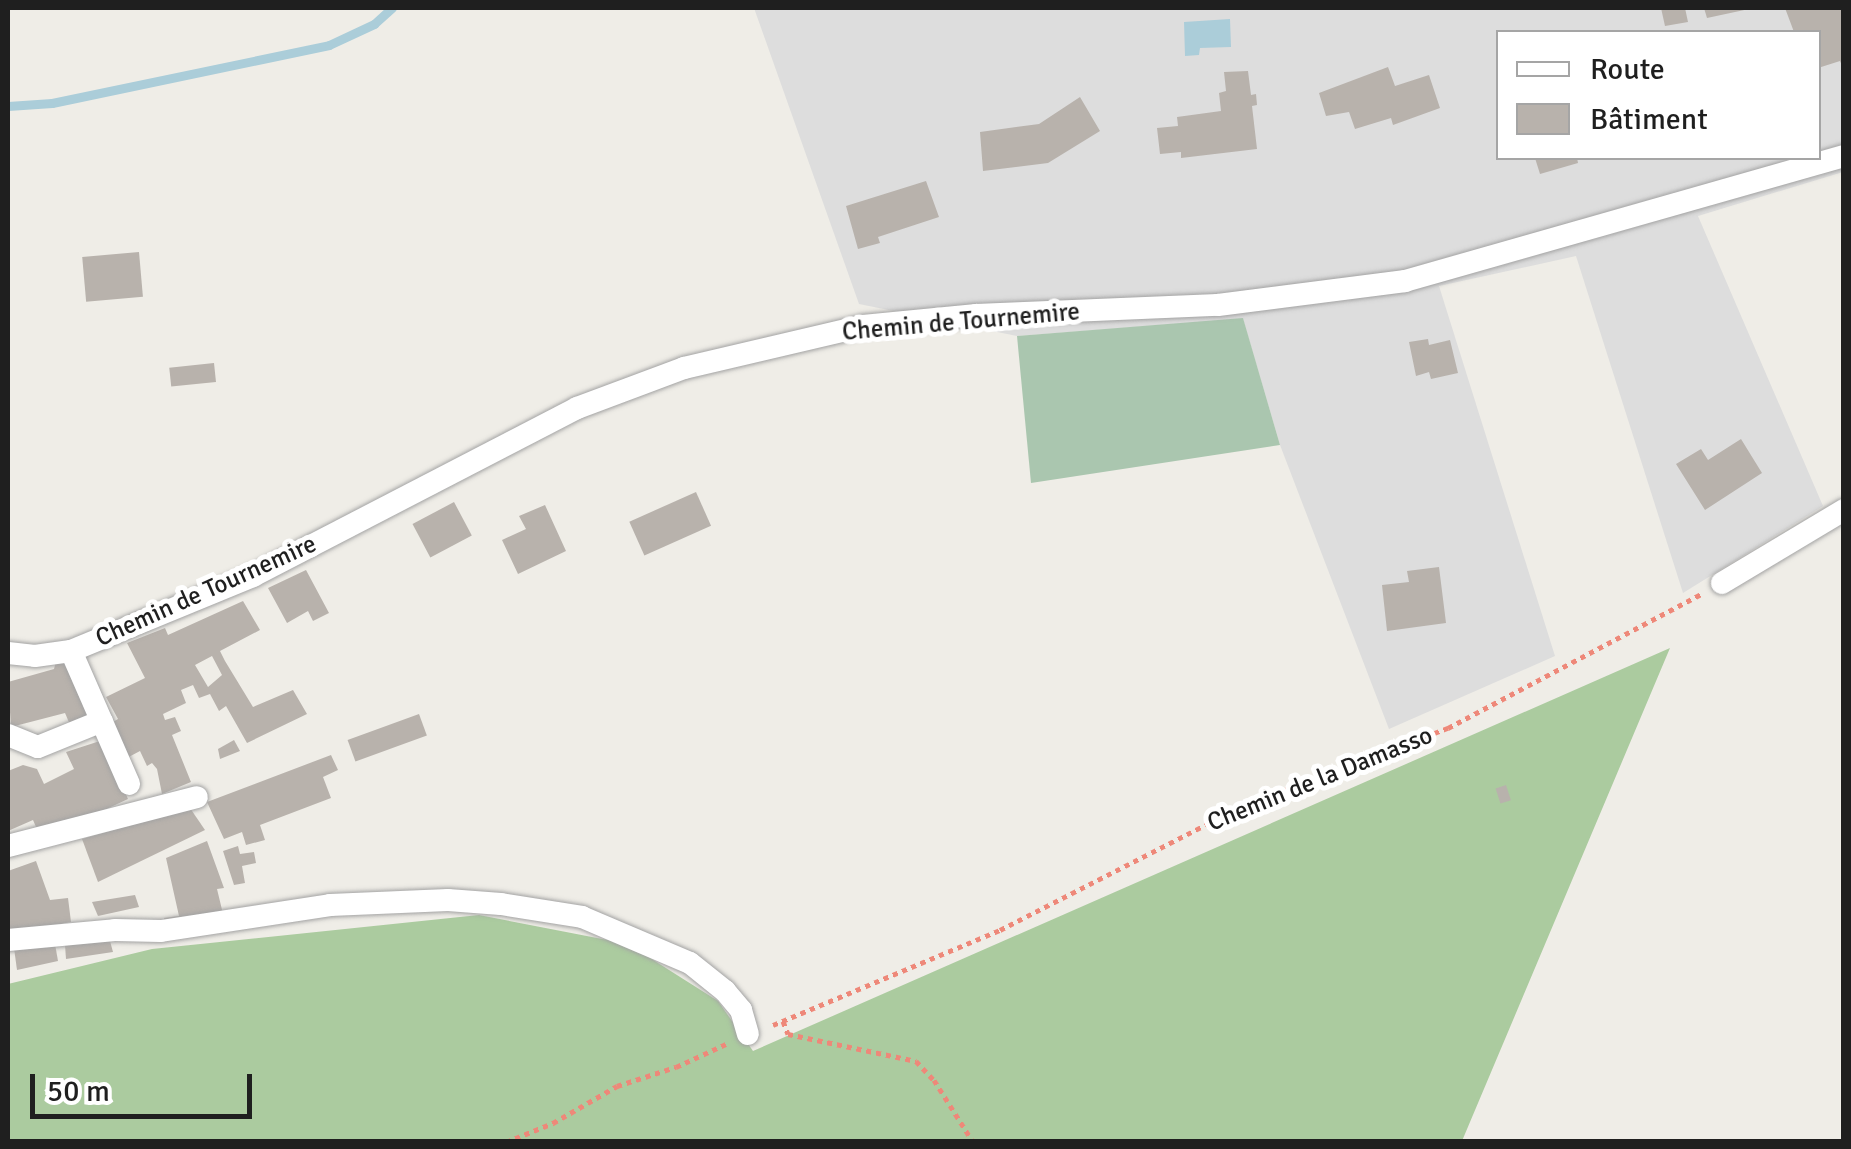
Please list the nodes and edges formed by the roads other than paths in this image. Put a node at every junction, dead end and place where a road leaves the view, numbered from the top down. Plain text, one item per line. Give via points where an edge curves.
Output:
1 (1844, 156) edge
2 (1844, 510) edge
3 (1722, 583) road end
4 (71, 650) junction
5 (8, 654) edge
6 (102, 722) junction
7 (8, 736) edge
8 (129, 784) dead end
9 (197, 797) dead end
10 (8, 846) edge
11 (8, 940) edge
12 (748, 1034) road end

1 - 4 street, Chemin de Tournemire via 1405,281 1218,305 863,326 684,368 577,408 253,576
2 - 3 street
4 - 5 street, Chemin de Tournemire
4 - 6 street
6 - 7 street via 38,747
6 - 8 street
9 - 10 street
11 - 12 street via 161,931 330,905 448,900 582,917 690,963 726,991

